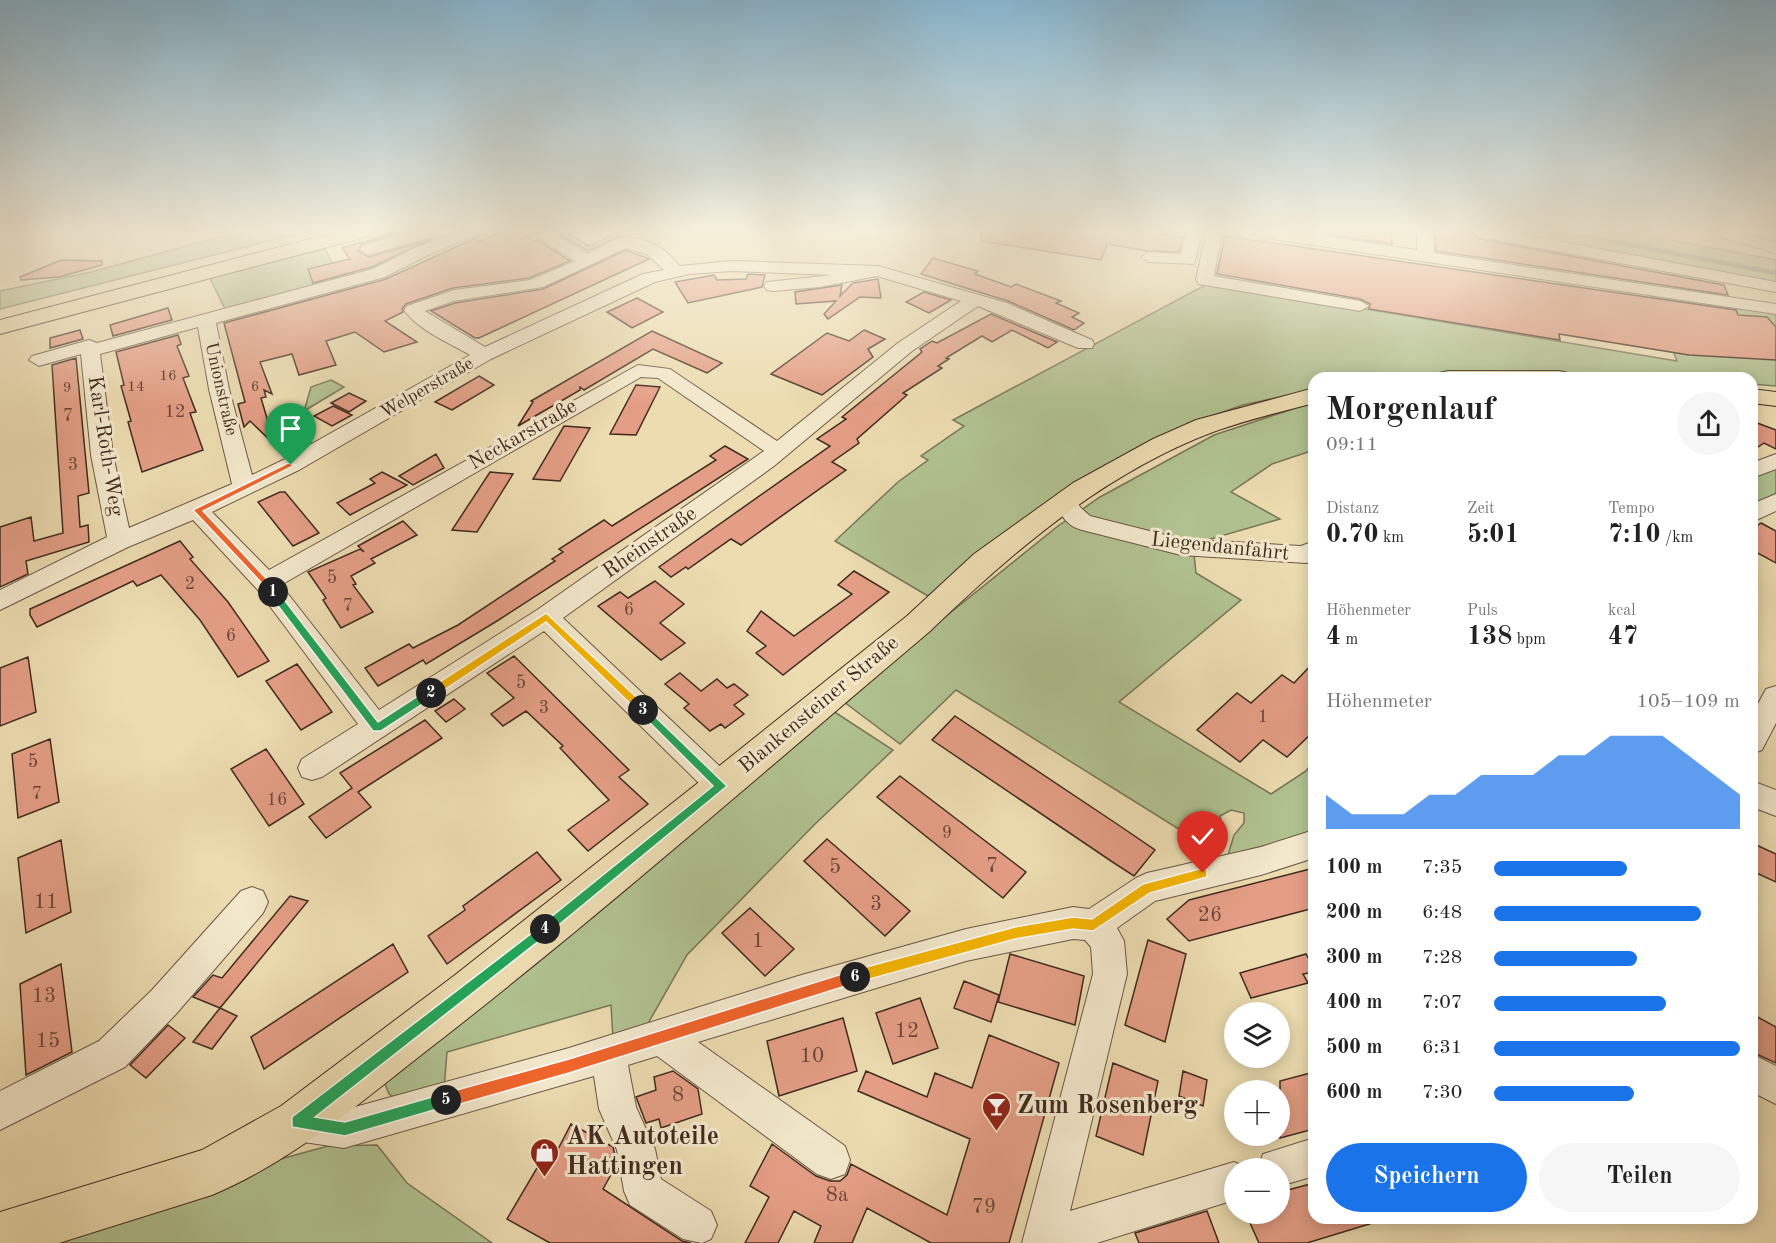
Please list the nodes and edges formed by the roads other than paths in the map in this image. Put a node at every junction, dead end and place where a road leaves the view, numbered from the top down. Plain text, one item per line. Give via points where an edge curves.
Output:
1 (105, 290) edge
2 (157, 290) edge
3 (315, 290) edge
4 (469, 290) edge
5 (478, 290) edge
6 (622, 290) edge
7 (945, 290) edge
8 (1265, 290) edge
9 (1648, 290) edge
10 (465, 293) junction
11 (976, 299) junction
12 (1360, 306) dead end
13 (1776, 309) edge
14 (0, 317) edge
15 (206, 319) junction
16 (0, 327) edge
17 (1085, 344) dead end
18 (90, 351) junction
19 (484, 355) junction
20 (39, 360) dead end
21 (1758, 392) edge
22 (1776, 393) edge
23 (1308, 397) edge
24 (1758, 397) edge
25 (1776, 399) edge
26 (777, 451) junction
27 (1776, 461) edge
28 (1758, 468) edge
29 (244, 488) junction
30 (1066, 501) junction
31 (1776, 501) edge
32 (197, 510) junction
33 (1758, 511) edge
34 (120, 541) junction
35 (1308, 554) edge
36 (266, 583) junction
37 (0, 601) edge
38 (546, 617) junction
39 (1776, 697) edge
40 (377, 728) junction
41 (1758, 731) edge
42 (312, 768) dead end
43 (721, 786) junction
44 (1758, 796) edge
45 (1776, 802) edge
46 (1308, 846) edge
47 (252, 902) dead end
48 (1100, 933) junction
49 (661, 1037) junction
50 (608, 1054) junction
51 (1758, 1076) edge
52 (1776, 1086) edge
53 (0, 1111) edge
54 (297, 1122) junction
55 (1308, 1159) edge
56 (831, 1160) dead end
57 (1290, 1164) edge
58 (1224, 1184) edge
59 (697, 1225) dead end
60 (0, 1237) edge
61 (1042, 1242) edge

1 - 14 main road
2 - 16 main road
3 - 15 street, Unionstraße
4 - 10 street
5 - 10 street
6 - 19 street, Welperstraße
7 - 11 street
8 - 12 street
9 - 13 street
10 - 19 street via 431,300 413,310
11 - 17 street
11 - 26 street, Rheinstraße via 905,347
15 - 18 street, Karl-Roth-Weg
15 - 29 street, Unionstraße
18 - 20 street, Karl-Roth-Weg via 89,346
18 - 34 street, Karl-Roth-Weg via 102,455
19 - 29 street, Welperstraße
21 - 22 main road
23 - 30 main road, Blankensteiner Straße via 1205,426 1162,445
24 - 25 main road
26 - 36 street, Neckarstraße via 663,372 638,370
26 - 38 street, Rheinstraße
27 - 28 street
29 - 32 street, Welperstraße
30 - 35 street, Liegendanfahrt via 1082,522 1181,547
30 - 43 main road, Blankensteiner Straße via 985,561 918,624
31 - 33 street
32 - 34 street, Welperstraße
32 - 36 street
34 - 37 street, Welperstraße
36 - 40 street
38 - 40 street, Rheinstraße
38 - 43 street
39 - 41 street
40 - 42 street, Rheinstraße
43 - 54 main road, Blankensteiner Straße via 470,990
44 - 45 street
46 - 48 street via 1147,888
47 - 53 street via 164,1002 112,1054
48 - 49 street via 1073,923 966,945
48 - 61 street via 1110,974
49 - 50 street
49 - 56 street
50 - 54 street via 345,1129
50 - 59 street via 618,1109 636,1149 644,1191
51 - 52 street
54 - 60 main road, Blankensteiner Straße via 212,1171
55 - 57 street
58 - 61 street

